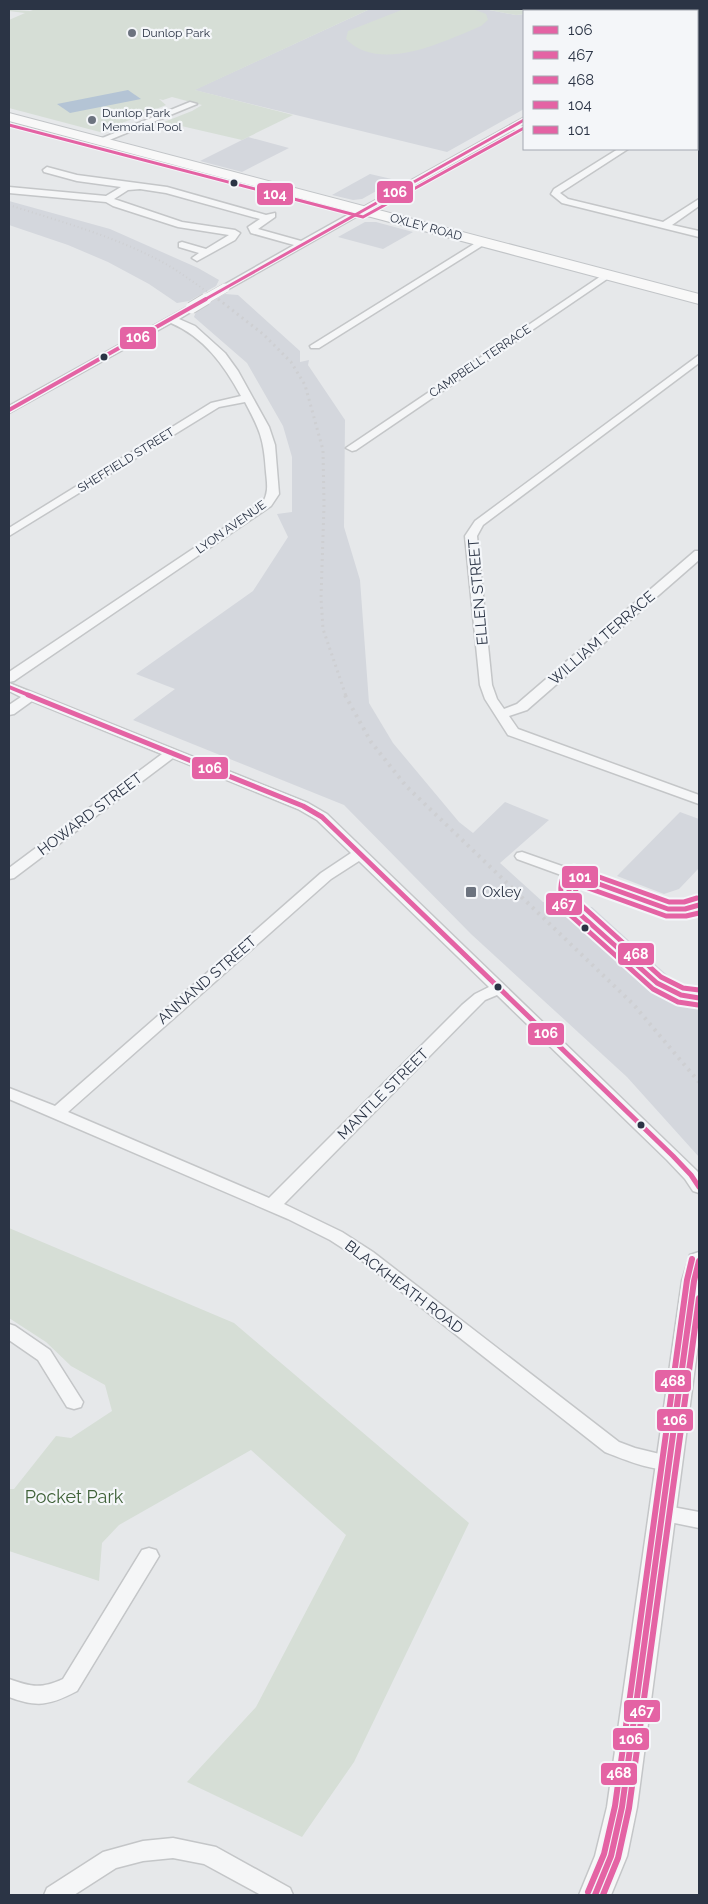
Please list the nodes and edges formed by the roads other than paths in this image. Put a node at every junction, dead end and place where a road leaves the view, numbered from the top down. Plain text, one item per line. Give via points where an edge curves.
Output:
1 (193, 104) dead end
2 (9, 117) edge
3 (519, 128) edge
4 (99, 141) junction
5 (622, 150) edge
6 (47, 170) dead end
7 (134, 186) junction
8 (9, 190) edge
9 (108, 199) junction
10 (699, 202) edge
11 (362, 210) junction
12 (665, 225) junction
13 (254, 231) junction
14 (235, 233) junction
15 (699, 234) edge
16 (482, 242) junction
17 (302, 244) junction
18 (182, 245) dead end
19 (206, 252) junction
20 (196, 258) dead end
21 (608, 275) junction
22 (699, 299) edge
23 (170, 319) junction
24 (315, 346) dead end
25 (699, 358) edge
26 (248, 398) junction
27 (9, 410) edge
28 (352, 448) dead end
29 (9, 533) edge
30 (699, 554) edge
31 (9, 678) edge
32 (9, 687) edge
33 (31, 696) junction
34 (9, 712) edge
35 (501, 715) junction
36 (171, 753) junction
37 (699, 800) edge
38 (361, 854) junction
39 (522, 856) dead end
40 (9, 875) edge
41 (699, 904) edge
42 (498, 988) junction
43 (9, 1092) edge
44 (57, 1113) junction
45 (699, 1187) edge
46 (272, 1206) junction
47 (699, 1261) edge
48 (9, 1331) edge
49 (74, 1402) dead end
50 (669, 1463) junction
51 (662, 1513) junction
52 (699, 1520) edge
53 (149, 1556) dead end
54 (9, 1688) edge
55 (55, 1895) edge
56 (282, 1895) edge
57 (595, 1895) edge

1 - 4 street
2 - 4 main road, OXLEY ROAD
3 - 11 street
4 - 11 main road, OXLEY ROAD
5 - 12 street via 555,194 565,201
6 - 7 street
7 - 9 street
7 - 13 street via 161,189 272,215 253,227
8 - 9 street
9 - 14 street via 181,225
10 - 12 street
11 - 16 main road, OXLEY ROAD
11 - 17 street
12 - 15 street
13 - 14 street
13 - 17 street
14 - 19 street via 232,238
16 - 21 main road, OXLEY ROAD
16 - 24 street
17 - 23 street, bridge
18 - 19 street
19 - 20 street
21 - 22 main road, OXLEY ROAD
21 - 28 street, CAMPBELL TERRACE
23 - 26 street, LYON AVENUE via 191,328 221,355
23 - 27 street
25 - 35 street, ELLEN STREET via 474,529 471,536 486,685
26 - 29 street, SHEFFIELD STREET via 215,405
26 - 31 street, LYON AVENUE via 270,445 272,494 267,504
30 - 35 street, WILLIAM TERRACE via 522,707
32 - 33 street
33 - 34 street
33 - 36 street
35 - 37 street, ELLEN STREET via 513,732 522,737
36 - 38 street via 303,806 322,817
36 - 40 street, HOWARD STREET
38 - 42 street
38 - 44 street, ANNAND STREET via 326,876
39 - 41 street via 668,909 685,909
42 - 45 street via 673,1156
42 - 46 street, MANTLE STREET via 467,1009
43 - 44 street, BLACKHEATH ROAD
44 - 46 street, BLACKHEATH ROAD
46 - 50 street, BLACKHEATH ROAD via 336,1236 367,1256 612,1447
47 - 50 main road
48 - 49 street via 44,1355
50 - 51 main road
51 - 52 street
51 - 57 main road via 622,1807 611,1856
53 - 54 street via 70,1685 49,1696 31,1696
55 - 56 street via 112,1859 173,1848 208,1854

